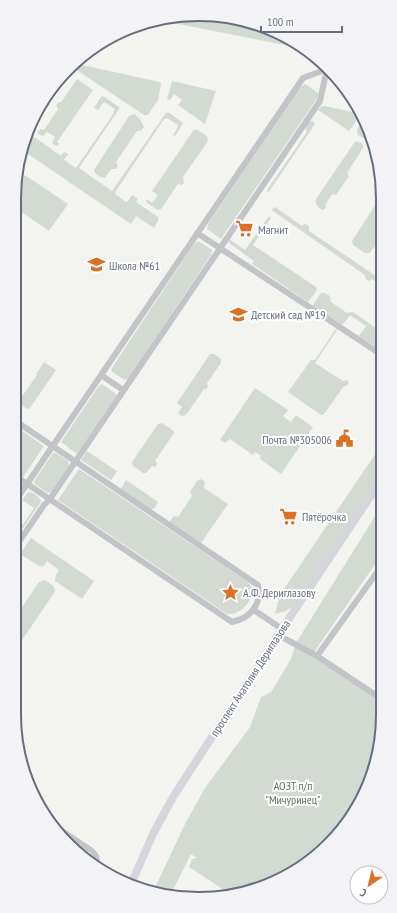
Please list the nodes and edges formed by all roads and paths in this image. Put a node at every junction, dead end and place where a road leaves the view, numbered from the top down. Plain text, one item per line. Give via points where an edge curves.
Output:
1 (322, 71) edge
2 (326, 75) edge
3 (197, 233) junction
4 (220, 248) junction
5 (376, 350) edge
6 (101, 375) junction
7 (123, 390) junction
8 (21, 425) edge
9 (52, 446) junction
10 (75, 461) junction
11 (21, 480) edge
12 (27, 484) junction
13 (376, 488) edge
14 (21, 493) edge
15 (50, 499) junction
16 (21, 538) edge
17 (376, 574) edge
18 (254, 610) junction
19 (280, 632) junction
20 (317, 656) junction
21 (376, 695) edge
22 (68, 835) edge
23 (97, 860) edge
24 (133, 879) edge

1 - 3 street via 302,78
2 - 4 street via 320,101
3 - 4 street
3 - 6 street
4 - 5 street
4 - 7 street
6 - 7 street
6 - 9 street
7 - 10 street
8 - 9 street
9 - 10 street
9 - 12 street
10 - 15 street
10 - 18 street via 258,585 258,600
11 - 12 street
12 - 14 street
12 - 15 street
13 - 19 main road, проспект Анатолия Дериглазова
15 - 16 street
15 - 18 street via 232,622 246,617
17 - 20 street
18 - 19 street
19 - 20 street
19 - 24 main road, проспект Анатолия Дериглазова via 167,808
20 - 21 street
22 - 23 street via 92,851

